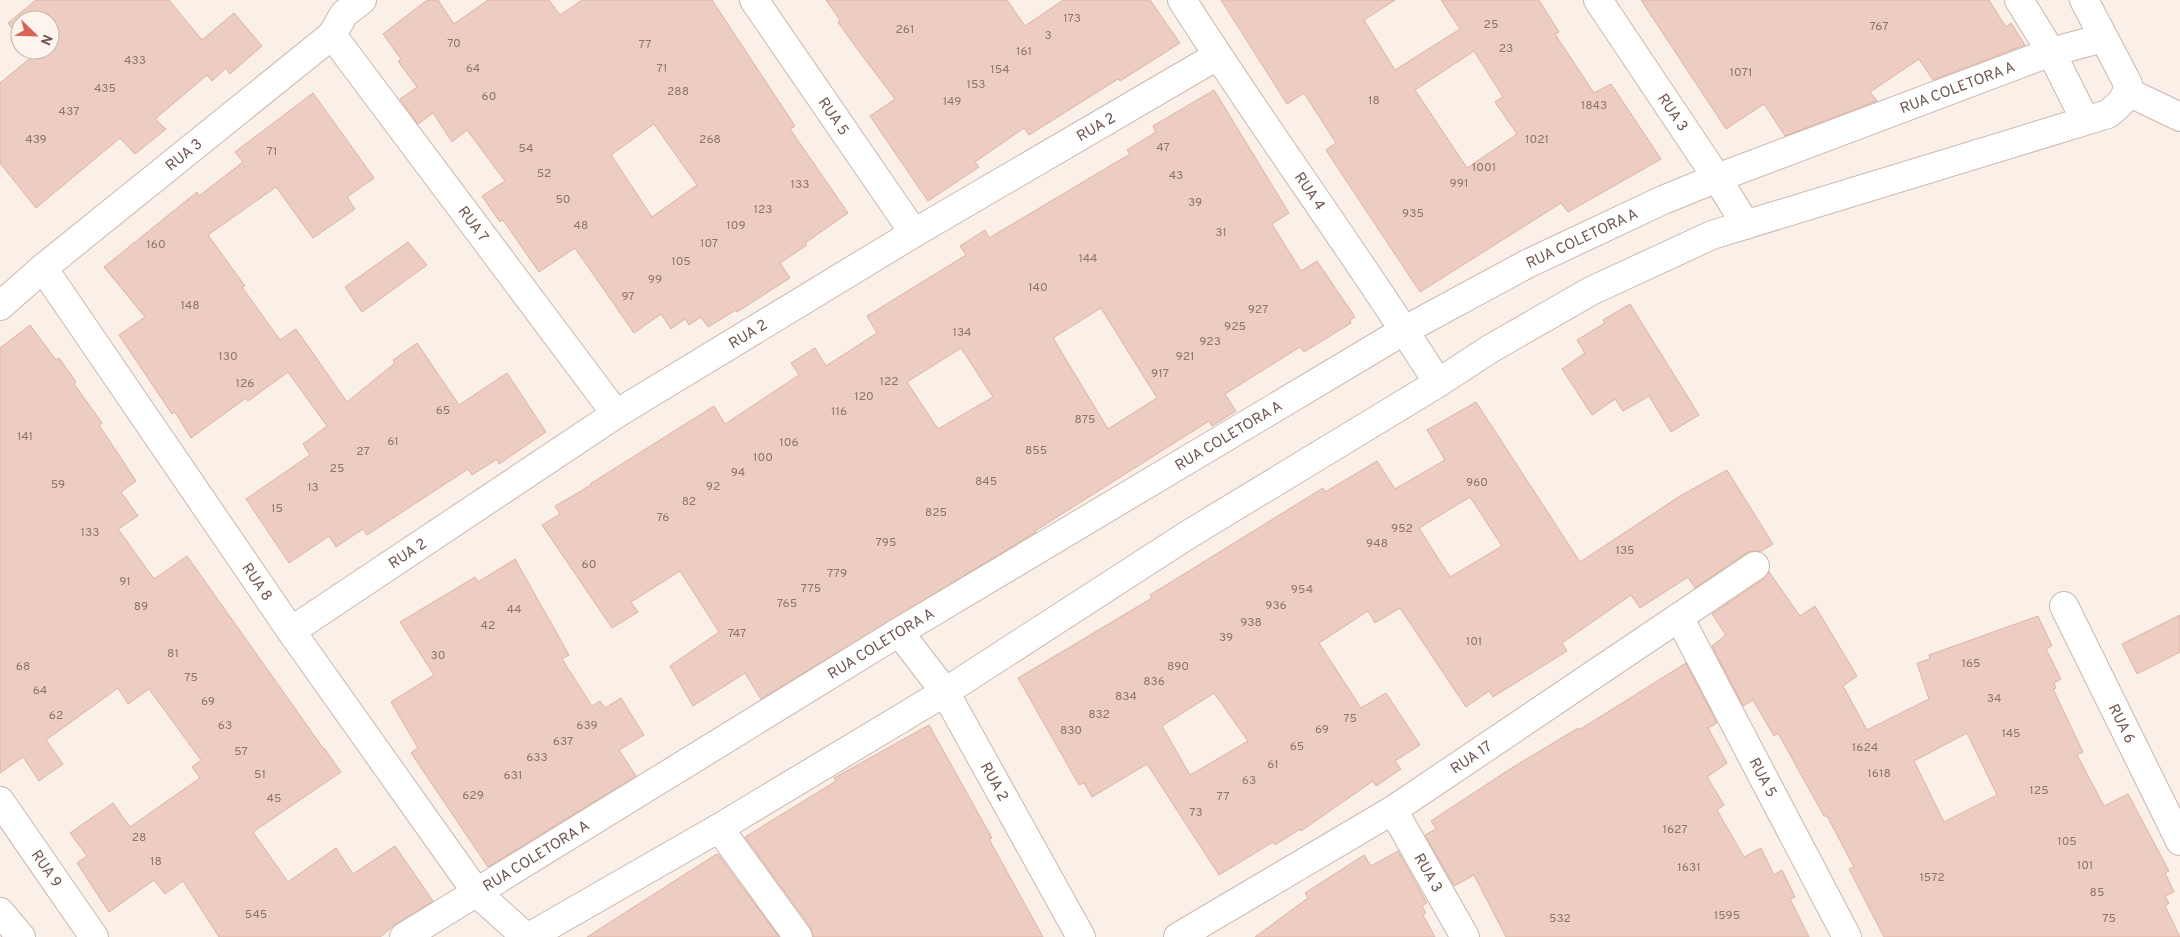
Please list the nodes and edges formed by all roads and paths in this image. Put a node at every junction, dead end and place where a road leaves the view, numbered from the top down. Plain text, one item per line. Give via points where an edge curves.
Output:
1 (754, 0) edge
2 (1182, 0) edge
3 (1598, 0) edge
4 (2019, 0) edge
5 (2084, 0) edge
6 (343, 12) edge
7 (2103, 38) junction
8 (2051, 52) junction
9 (1217, 56) junction
10 (2126, 96) junction
11 (2180, 117) edge
12 (2086, 120) junction
13 (1717, 178) junction
14 (1746, 225) junction
15 (914, 234) junction
16 (43, 268) junction
17 (0, 306) edge
18 (1405, 330) junction
19 (1438, 383) junction
20 (616, 414) junction
21 (1755, 566) dead end
22 (2064, 606) dead end
23 (1679, 617) junction
24 (291, 631) junction
25 (899, 632) junction
26 (945, 692) junction
27 (0, 802) edge
28 (1393, 810) junction
29 (719, 828) junction
30 (2180, 841) edge
31 (477, 893) junction
32 (0, 912) edge
33 (21, 937) edge
34 (94, 937) edge
35 (404, 937) edge
36 (528, 937) edge
37 (798, 937) edge
38 (1081, 937) edge
39 (1178, 937) edge
40 (1465, 937) edge
41 (1847, 937) edge

1 - 15 street, RUA 5
2 - 9 street, RUA 4
3 - 13 street, RUA 3
4 - 8 street
5 - 7 street
6 - 16 street, RUA 3
6 - 20 street, RUA 7
7 - 8 street, RUA COLETORA A
7 - 10 street via 2128,84
8 - 12 street
8 - 13 street, RUA COLETORA A
9 - 15 street, RUA 2
9 - 18 street, RUA 4
10 - 11 street
10 - 12 street via 2108,114
12 - 14 street
13 - 14 street, RUA 3
13 - 18 street, RUA COLETORA A via 1526,264
14 - 19 street via 1712,235 1591,291
15 - 20 street, RUA 2
16 - 17 street, RUA 3
16 - 24 street, RUA 8
18 - 19 street, RUA 4
18 - 25 street, RUA COLETORA A
19 - 26 street via 1186,536
20 - 24 street, RUA 2
21 - 23 street, RUA 17
22 - 30 street, RUA 6
23 - 28 street, RUA 17
23 - 41 street, RUA 5
24 - 31 street, RUA 8
25 - 26 street, RUA 2
25 - 31 street, RUA COLETORA A
26 - 29 street
26 - 38 street, RUA 2
27 - 34 street, RUA 9
28 - 39 street, RUA 17
28 - 40 street, RUA 3
29 - 36 street
29 - 37 street
31 - 35 street, RUA COLETORA A
31 - 36 street, RUA 8
32 - 33 street

